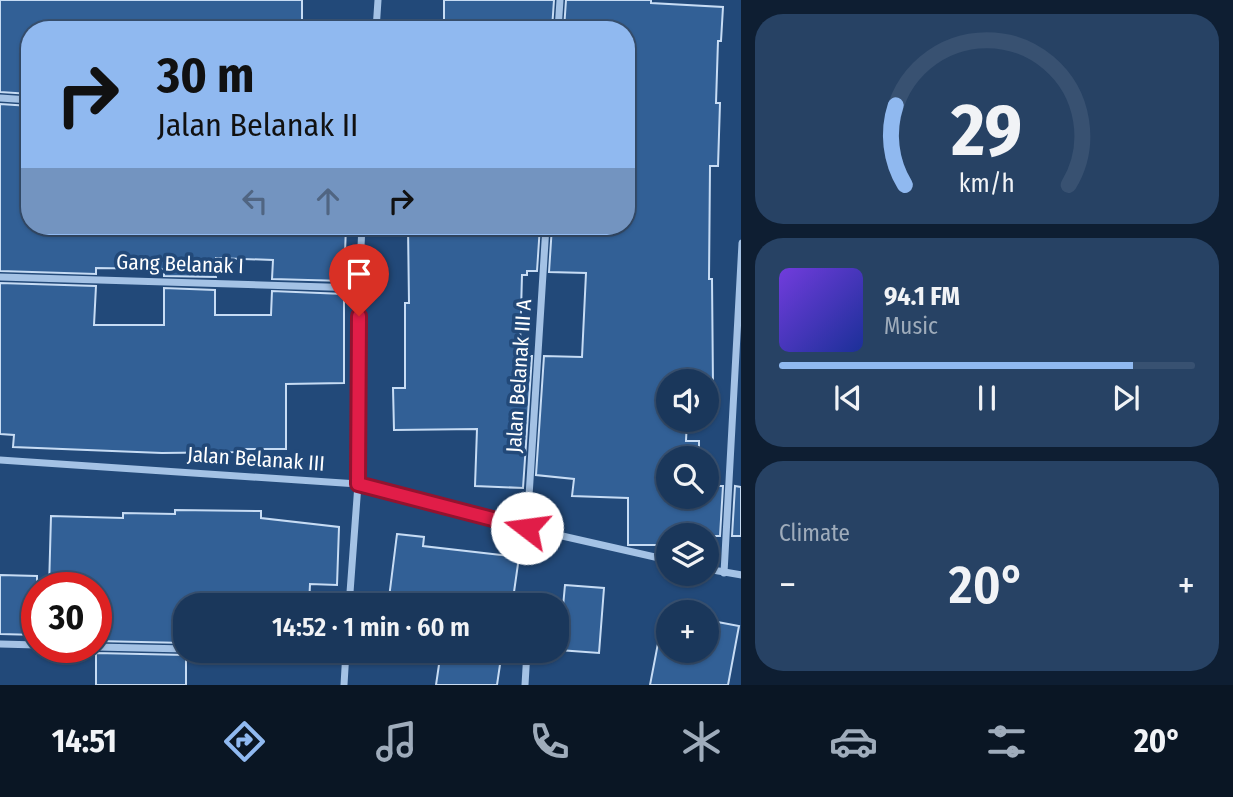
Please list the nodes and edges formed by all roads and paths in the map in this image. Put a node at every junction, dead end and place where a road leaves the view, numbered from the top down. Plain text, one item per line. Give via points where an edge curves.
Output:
1 (378, 0) edge
2 (560, 0) edge
3 (377, 21) edge
4 (559, 21) edge
5 (0, 98) edge
6 (21, 99) edge
7 (362, 235) edge
8 (545, 235) edge
9 (741, 243) edge
10 (0, 276) edge
11 (359, 288) junction
12 (0, 460) edge
13 (358, 484) junction
14 (527, 528) junction
15 (656, 557) edge
16 (719, 572) edge
17 (724, 573) junction
18 (741, 575) edge
19 (350, 593) edge
20 (0, 644) edge
21 (21, 645) edge
22 (112, 647) edge
23 (173, 649) edge
24 (345, 663) edge
25 (526, 663) edge
26 (344, 685) edge
27 (525, 685) edge

1 - 3 street
2 - 4 street
5 - 6 street
7 - 11 street
8 - 14 street, Jalan Belanak III A
9 - 17 street
10 - 11 street, Gang Belanak I
11 - 13 street
12 - 13 street, Jalan Belanak III
13 - 14 street, Jalan Belanak III
13 - 19 street
14 - 15 street, Jalan Belanak III
16 - 17 street
17 - 18 street
20 - 21 street
22 - 23 street
24 - 26 street
25 - 27 street

